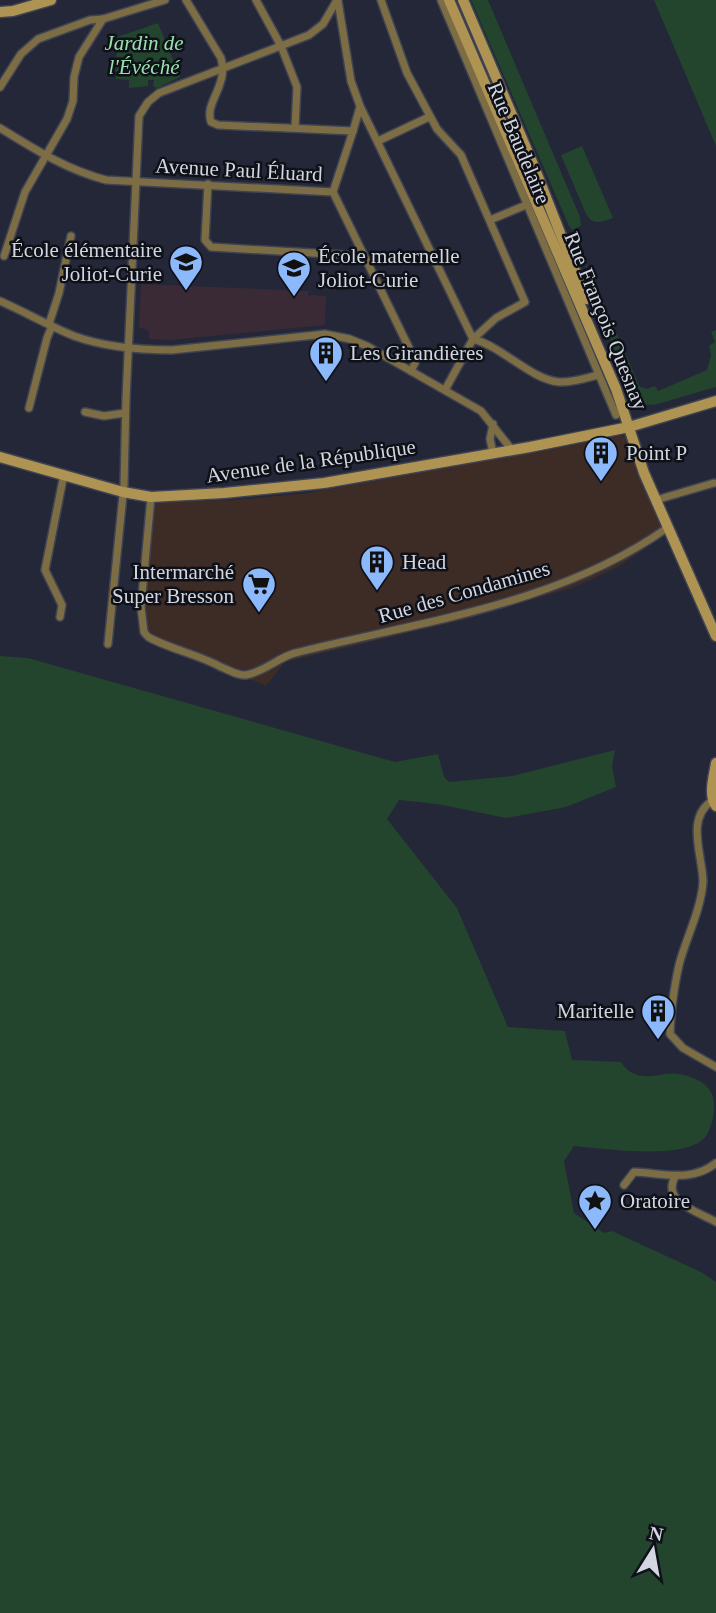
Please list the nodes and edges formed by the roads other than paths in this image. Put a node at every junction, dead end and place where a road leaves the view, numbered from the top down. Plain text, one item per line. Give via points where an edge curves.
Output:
1 (30, 0) edge
2 (51, 0) edge
3 (164, 0) edge
4 (186, 0) edge
5 (256, 0) edge
6 (338, 0) edge
7 (381, 0) edge
8 (441, 0) edge
9 (449, 0) edge
10 (463, 0) edge
11 (0, 10) edge
12 (103, 19) junction
13 (281, 46) junction
14 (223, 68) junction
15 (0, 87) edge
16 (360, 106) junction
17 (429, 117) junction
18 (0, 128) edge
19 (295, 128) junction
20 (353, 131) junction
21 (379, 141) junction
22 (46, 156) junction
23 (136, 183) junction
24 (208, 184) junction
25 (333, 192) junction
26 (526, 205) junction
27 (490, 220) junction
28 (72, 236) dead end
29 (4, 256) dead end
30 (364, 256) junction
31 (0, 301) edge
32 (51, 325) junction
33 (473, 339) junction
34 (128, 346) junction
35 (411, 371) junction
36 (598, 375) junction
37 (445, 390) junction
38 (716, 401) edge
39 (30, 408) dead end
40 (85, 412) dead end
41 (125, 413) junction
42 (615, 415) dead end
43 (493, 424) junction
44 (629, 428) junction
45 (512, 450) junction
46 (493, 453) junction
47 (0, 457) edge
48 (64, 474) junction
49 (713, 482) dead end
50 (123, 492) junction
51 (151, 497) junction
52 (656, 500) junction
53 (667, 527) junction
54 (60, 617) dead end
55 (716, 636) edge
56 (108, 644) dead end
57 (716, 763) edge
58 (714, 803) edge
59 (716, 1067) edge
60 (716, 1164) edge
61 (675, 1177) junction
62 (624, 1185) dead end
63 (716, 1223) edge

1 - 11 street
2 - 11 street
3 - 12 street
4 - 14 street
5 - 13 street
6 - 13 street via 317,30
6 - 16 street via 351,80
7 - 17 street via 407,73
8 - 26 street, Rue Baudelaire
9 - 44 street, Rue François Quesnay via 611,376
10 - 44 street, Rue François Quesnay via 615,372
12 - 15 street via 38,39 21,54
12 - 22 street via 79,57 67,119
13 - 14 street
13 - 19 street via 297,87
14 - 19 street via 211,122
14 - 23 street via 159,93 148,102 139,116
16 - 20 street
16 - 21 street
17 - 21 street
17 - 27 street via 461,155
18 - 22 street, Avenue Paul Éluard
19 - 20 street
20 - 25 street
21 - 33 street
22 - 23 street, Avenue Paul Éluard via 87,175
22 - 29 street via 25,192
23 - 24 street, Avenue Paul Éluard
23 - 34 street
24 - 25 street, Avenue Paul Éluard
24 - 30 street via 205,240 211,247
25 - 30 street, Avenue Paul Éluard
26 - 27 street
26 - 36 street, Rue Baudelaire
27 - 33 street via 524,304 496,318
28 - 32 street
30 - 35 street, Avenue Paul Éluard via 414,358
31 - 32 street
32 - 34 street via 86,340
32 - 39 street
33 - 36 street via 548,380
33 - 37 street
34 - 35 street via 172,350 325,334 367,346
34 - 41 street
35 - 37 street
36 - 42 street, Rue Baudelaire
37 - 43 street via 481,411
38 - 44 street, Avenue de la République
40 - 41 street via 104,416
41 - 50 street
43 - 45 street
43 - 46 street
44 - 45 street, Avenue de la République
44 - 52 street
45 - 46 street, Avenue de la République
46 - 51 street, Avenue de la République via 324,483
47 - 48 street, Avenue de la République
48 - 50 street, Avenue de la République
48 - 54 street via 45,569 62,605
49 - 52 street
50 - 51 street, Avenue de la République
50 - 56 street
51 - 53 street, Rue des Condamines via 141,607 144,632 151,639 246,675 292,654 537,592 588,573
52 - 53 street
53 - 55 street
57 - 58 street
58 - 59 street via 706,805 698,828 702,892 679,965 670,1034 683,1048
60 - 61 street via 698,1174
61 - 62 street via 634,1172
61 - 63 street via 672,1196

